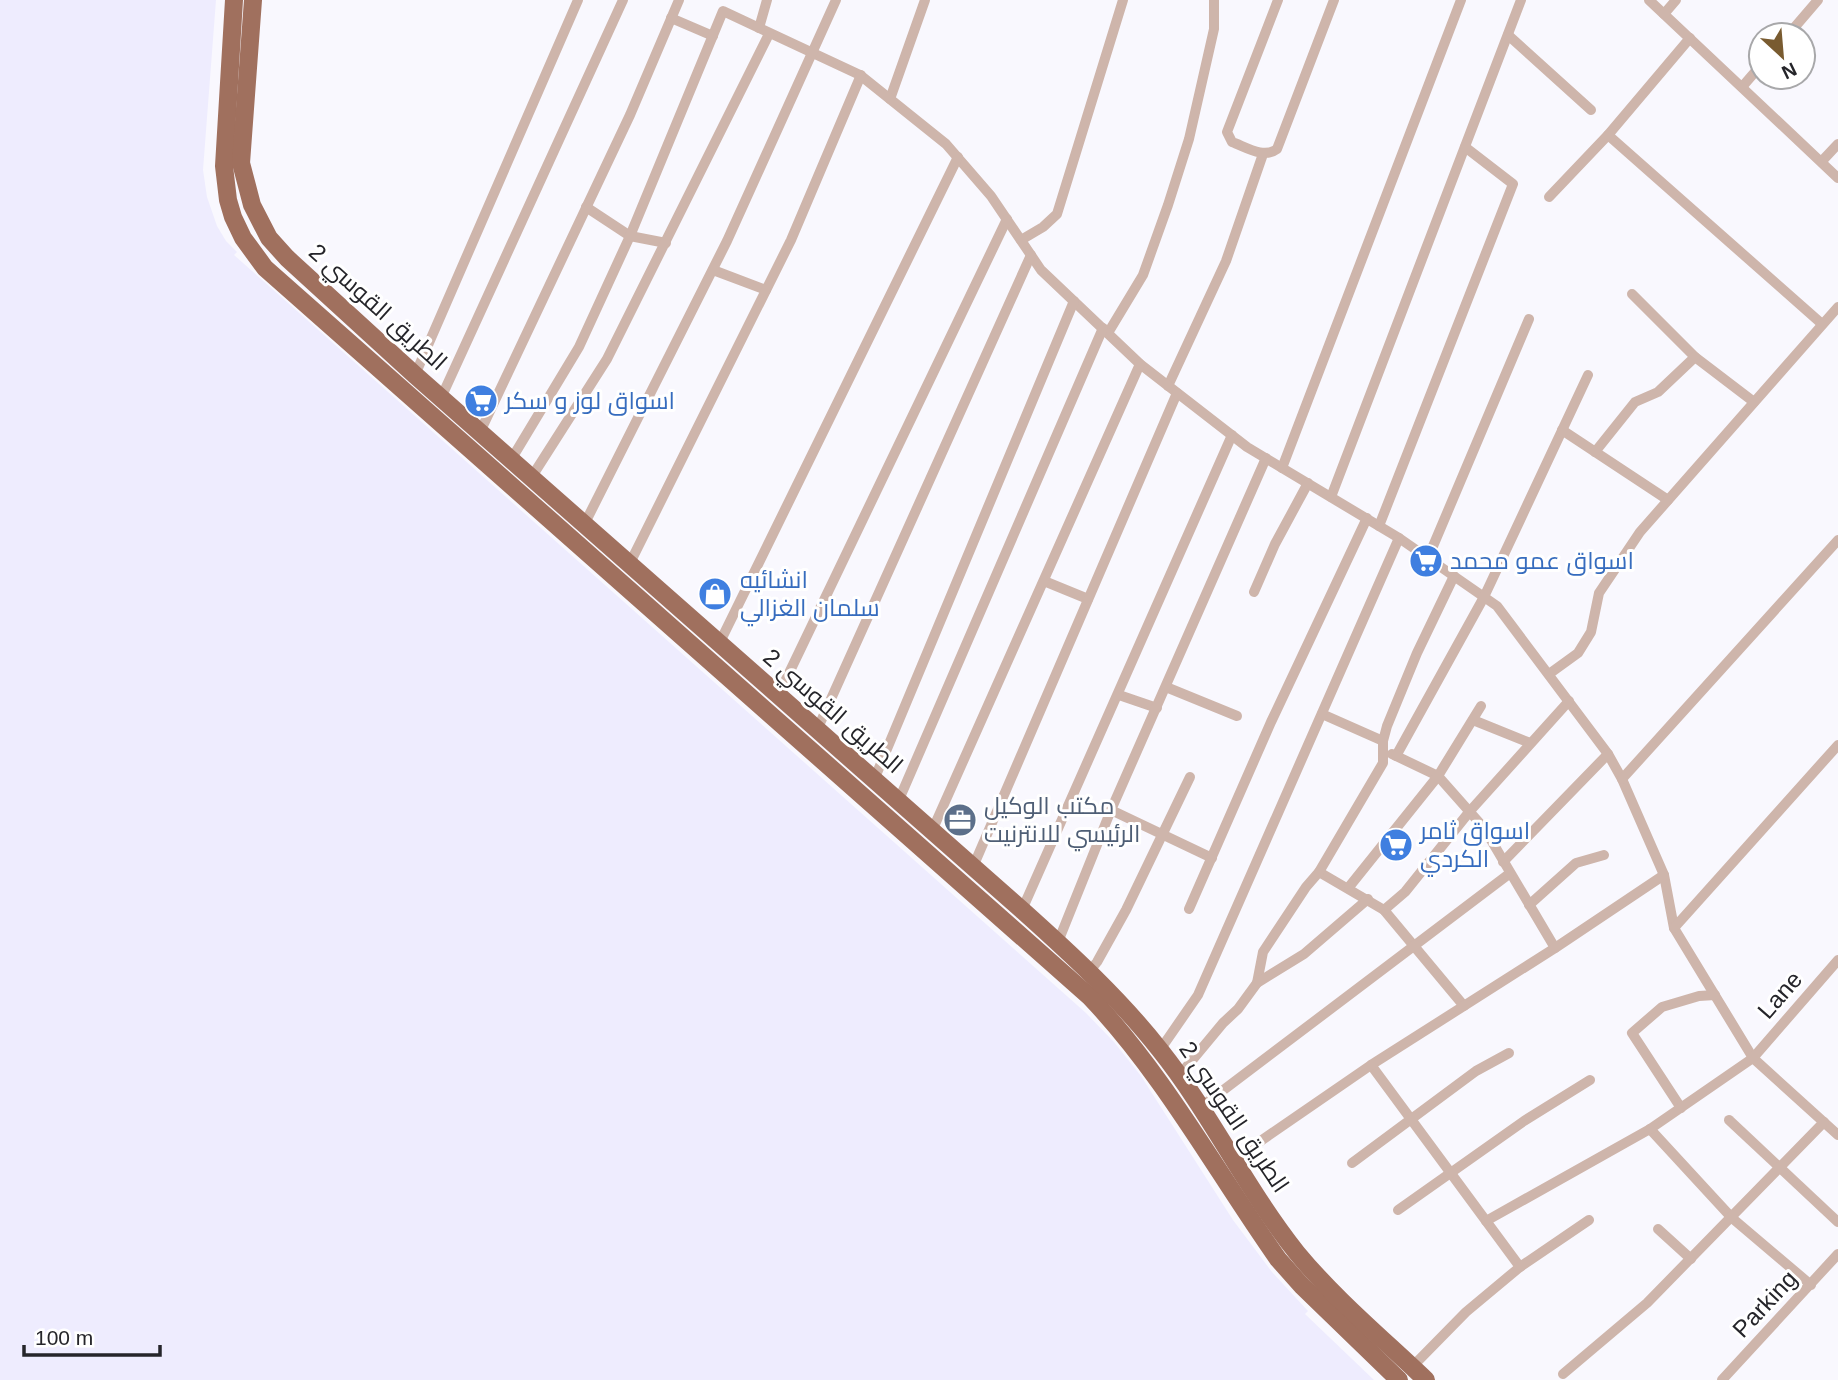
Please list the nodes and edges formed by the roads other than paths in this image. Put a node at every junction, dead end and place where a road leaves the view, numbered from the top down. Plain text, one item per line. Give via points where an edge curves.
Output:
1 (234, 0) edge
2 (253, 0) edge
3 (578, 0) edge
4 (623, 0) edge
5 (679, 0) edge
6 (767, 0) edge
7 (836, 0) edge
8 (925, 0) edge
9 (1123, 0) edge
10 (1214, 0) edge
11 (1278, 0) edge
12 (1334, 0) edge
13 (1461, 0) edge
14 (1521, 0) edge
15 (1649, 0) edge
16 (1676, 0) edge
17 (1818, 0) edge
18 (1664, 14) junction
19 (671, 18) junction
20 (1800, 21) edge
21 (764, 31) junction
22 (1508, 35) junction
23 (713, 36) junction
24 (1690, 38) junction
25 (814, 54) junction
26 (861, 75) junction
27 (1747, 81) edge
28 (1742, 87) junction
29 (890, 99) junction
30 (1591, 110) dead end
31 (1608, 135) junction
32 (1838, 144) edge
33 (1465, 147) junction
34 (1262, 154) junction
35 (957, 157) junction
36 (1822, 161) junction
37 (1838, 178) edge
38 (1549, 197) dead end
39 (586, 207) junction
40 (1007, 219) junction
41 (630, 236) junction
42 (1021, 240) junction
43 (666, 243) junction
44 (1031, 255) junction
45 (713, 270) junction
46 (766, 290) junction
47 (1632, 294) dead end
48 (1074, 301) junction
49 (1837, 309) edge
50 (1529, 319) dead end
51 (1822, 324) junction
52 (1105, 330) junction
53 (1695, 357) junction
54 (1140, 364) junction
55 (415, 375) junction
56 (1588, 375) dead end
57 (1172, 390) junction
58 (441, 398) junction
59 (1754, 402) junction
60 (1562, 430) junction
61 (480, 432) junction
62 (1232, 435) junction
63 (1595, 452) junction
64 (1266, 458) junction
65 (511, 460) junction
66 (1282, 468) junction
67 (531, 478) junction
68 (1308, 483) junction
69 (1331, 497) junction
70 (1668, 500) junction
71 (1367, 518) junction
72 (584, 525) junction
73 (1379, 526) junction
74 (1399, 538) junction
75 (1838, 540) edge
76 (1428, 558) junction
77 (629, 565) junction
78 (1454, 576) junction
79 (1044, 581) junction
80 (1254, 592) dead end
81 (1484, 597) junction
82 (1088, 600) junction
83 (716, 641) junction
84 (700, 653) junction
85 (736, 658) junction
86 (721, 672) junction
87 (1549, 674) junction
88 (1166, 687) junction
89 (1119, 695) junction
90 (778, 696) junction
91 (1569, 701) junction
92 (1481, 706) dead end
93 (1157, 708) junction
94 (1322, 714) junction
95 (1237, 716) dead end
96 (1473, 720) junction
97 (817, 730) junction
98 (1530, 743) junction
99 (1838, 745) edge
100 (1383, 746) junction
101 (1608, 754) junction
102 (1396, 757) junction
103 (1438, 776) junction
104 (1190, 777) dead end
105 (1622, 779) junction
106 (874, 780) junction
107 (898, 802) junction
108 (1111, 810) junction
109 (1469, 811) junction
110 (932, 831) junction
111 (1161, 834) junction
112 (1605, 855) dead end
113 (1212, 858) junction
114 (1503, 862) junction
115 (973, 867) junction
116 (1319, 872) junction
117 (1509, 874) junction
118 (1664, 875) junction
119 (1349, 887) junction
120 (1368, 899) junction
121 (1529, 905) junction
122 (1189, 909) dead end
123 (1022, 910) junction
124 (1384, 910) junction
125 (1674, 928) junction
126 (1058, 942) junction
127 (1414, 946) junction
128 (1555, 948) junction
129 (1838, 960) edge
130 (1089, 972) junction
131 (1257, 983) junction
132 (1715, 995) junction
133 (1464, 1006) junction
134 (1160, 1050) junction
135 (1509, 1053) dead end
136 (1753, 1058) junction
137 (1371, 1065) junction
138 (1179, 1076) junction
139 (1590, 1080) dead end
140 (1201, 1107) junction
141 (1681, 1108) junction
142 (1411, 1119) junction
143 (1729, 1120) dead end
144 (1824, 1122) junction
145 (1650, 1129) junction
146 (1838, 1135) edge
147 (1233, 1160) junction
148 (1352, 1163) dead end
149 (1779, 1169) junction
150 (1450, 1172) junction
151 (1398, 1210) dead end
152 (1732, 1217) junction
153 (1588, 1220) dead end
154 (1486, 1221) junction
155 (1838, 1222) edge
156 (1658, 1230) dead end
157 (1838, 1254) edge
158 (1691, 1259) junction
159 (1520, 1267) junction
160 (1811, 1285) junction
161 (1412, 1367) junction
162 (1563, 1374) dead end
163 (1399, 1380) edge
164 (1426, 1380) edge
165 (1722, 1380) edge

1 - 84 highway, الطريق القوسي 2 via 223,166 228,200 243,238 265,268
2 - 55 highway, الطريق القوسي 2 via 241,163 252,205 269,238 287,258
3 - 55 street
4 - 58 street
5 - 19 street
6 - 21 street
7 - 25 street
8 - 29 street
9 - 42 street via 1057,214
10 - 52 street via 1214,29 1168,205 1143,275
11 - 34 street via 1227,132 1232,142
12 - 34 street via 1277,149
13 - 66 street
14 - 22 street
15 - 18 street
16 - 18 street
17 - 20 street
18 - 24 street
19 - 23 street
19 - 39 street
21 - 23 street via 723,11
21 - 25 street
21 - 43 street
22 - 30 street
22 - 33 street
23 - 41 street
24 - 28 street
24 - 31 street
25 - 26 street
25 - 45 street
26 - 29 street
26 - 46 street
27 - 28 street
28 - 36 street
29 - 35 street
31 - 38 street
31 - 51 street
32 - 36 street
33 - 69 street
33 - 73 street via 1513,184
34 - 57 street via 1226,261
35 - 40 street
35 - 83 street
36 - 37 street
39 - 41 street
39 - 61 street
40 - 42 street
40 - 90 street
41 - 43 street
41 - 65 street via 579,346
42 - 44 street
43 - 67 street via 607,359
44 - 48 street
44 - 97 street
45 - 46 street
45 - 72 street
46 - 77 street
47 - 53 street
48 - 52 street
48 - 106 street
49 - 51 street
50 - 76 street
51 - 59 street
52 - 54 street
52 - 107 street
53 - 59 street
53 - 63 street via 1658,392 1635,402
54 - 57 street
54 - 79 street
55 - 58 highway, الطريق القوسي 2
56 - 60 street
57 - 62 street
57 - 82 street
58 - 61 highway, الطريق القوسي 2
59 - 70 street
60 - 63 street
60 - 81 street
61 - 65 highway, الطريق القوسي 2
62 - 64 street
62 - 89 street
63 - 70 street
64 - 66 street
64 - 88 street
65 - 67 highway, الطريق القوسي 2
66 - 68 street
67 - 72 highway, الطريق القوسي 2
68 - 69 street
68 - 80 street
69 - 71 street
70 - 87 street via 1599,593 1591,632 1578,653
71 - 73 street
71 - 113 street
72 - 77 highway, الطريق القوسي 2
73 - 74 street
74 - 76 street
74 - 94 street
75 - 105 street
76 - 78 street
77 - 83 highway, الطريق القوسي 2
78 - 81 street
78 - 100 street via 1417,653
79 - 82 street
79 - 110 street
81 - 87 street via 1497,606
81 - 102 street
82 - 115 street
83 - 84 highway
83 - 85 highway, الطريق القوسي 2
84 - 86 highway, الطريق القوسي 2
85 - 86 highway
85 - 90 highway, الطريق القوسي 2
86 - 163 highway, الطريق القوسي 2 via 1116,1025 1278,1259
87 - 91 street
88 - 93 street
88 - 95 street
89 - 93 street
89 - 123 street
90 - 97 highway, الطريق القوسي 2
91 - 98 street
91 - 101 street
92 - 96 street
93 - 108 street
94 - 100 street
94 - 134 street via 1198,995
96 - 98 street
96 - 103 street
97 - 106 highway, الطريق القوسي 2
98 - 109 street
99 - 125 street
100 - 102 street
100 - 116 street via 1383,763
101 - 105 street
101 - 114 street
102 - 103 street
103 - 109 street
103 - 119 street
104 - 111 street
105 - 118 street
106 - 107 highway, الطريق القوسي 2
107 - 110 highway, الطريق القوسي 2
108 - 111 street
108 - 126 street
109 - 114 street
109 - 124 street via 1405,892
110 - 115 highway, الطريق القوسي 2
111 - 113 street
111 - 130 street via 1126,910
112 - 121 street via 1576,863
113 - 122 street
114 - 117 street
115 - 123 highway, الطريق القوسي 2
116 - 119 street
116 - 131 street via 1263,951
117 - 121 street
117 - 127 street
118 - 125 street
118 - 128 street
119 - 120 street
120 - 124 street
120 - 131 street via 1304,954
121 - 128 street
123 - 126 highway, الطريق القوسي 2
124 - 127 street
125 - 132 street
126 - 130 highway, الطريق القوسي 2
127 - 133 street
127 - 140 street
128 - 133 street
129 - 136 street, Lane
130 - 134 highway, الطريق القوسي 2
131 - 138 street
132 - 136 street
132 - 141 street via 1662,1007 1632,1033
133 - 137 street
134 - 138 highway, الطريق القوسي 2
135 - 142 street via 1476,1071
136 - 141 street, Lane
136 - 144 street
137 - 142 street
137 - 147 street
138 - 140 highway, الطريق القوسي 2
139 - 150 street
140 - 147 highway, الطريق القوسي 2
141 - 145 street, Lane
142 - 148 street
142 - 150 street
143 - 149 street
144 - 146 street
144 - 149 street
145 - 152 street
145 - 154 street, Lane
147 - 161 highway, الطريق القوسي 2 via 1298,1253
149 - 152 street
149 - 155 street
150 - 151 street
150 - 154 street
152 - 158 street
152 - 160 street
153 - 159 street
154 - 159 street
156 - 158 street
157 - 160 street, Parking
158 - 162 street
159 - 161 street via 1466,1312
160 - 165 street, Parking
161 - 164 highway, الطريق القوسي 2

